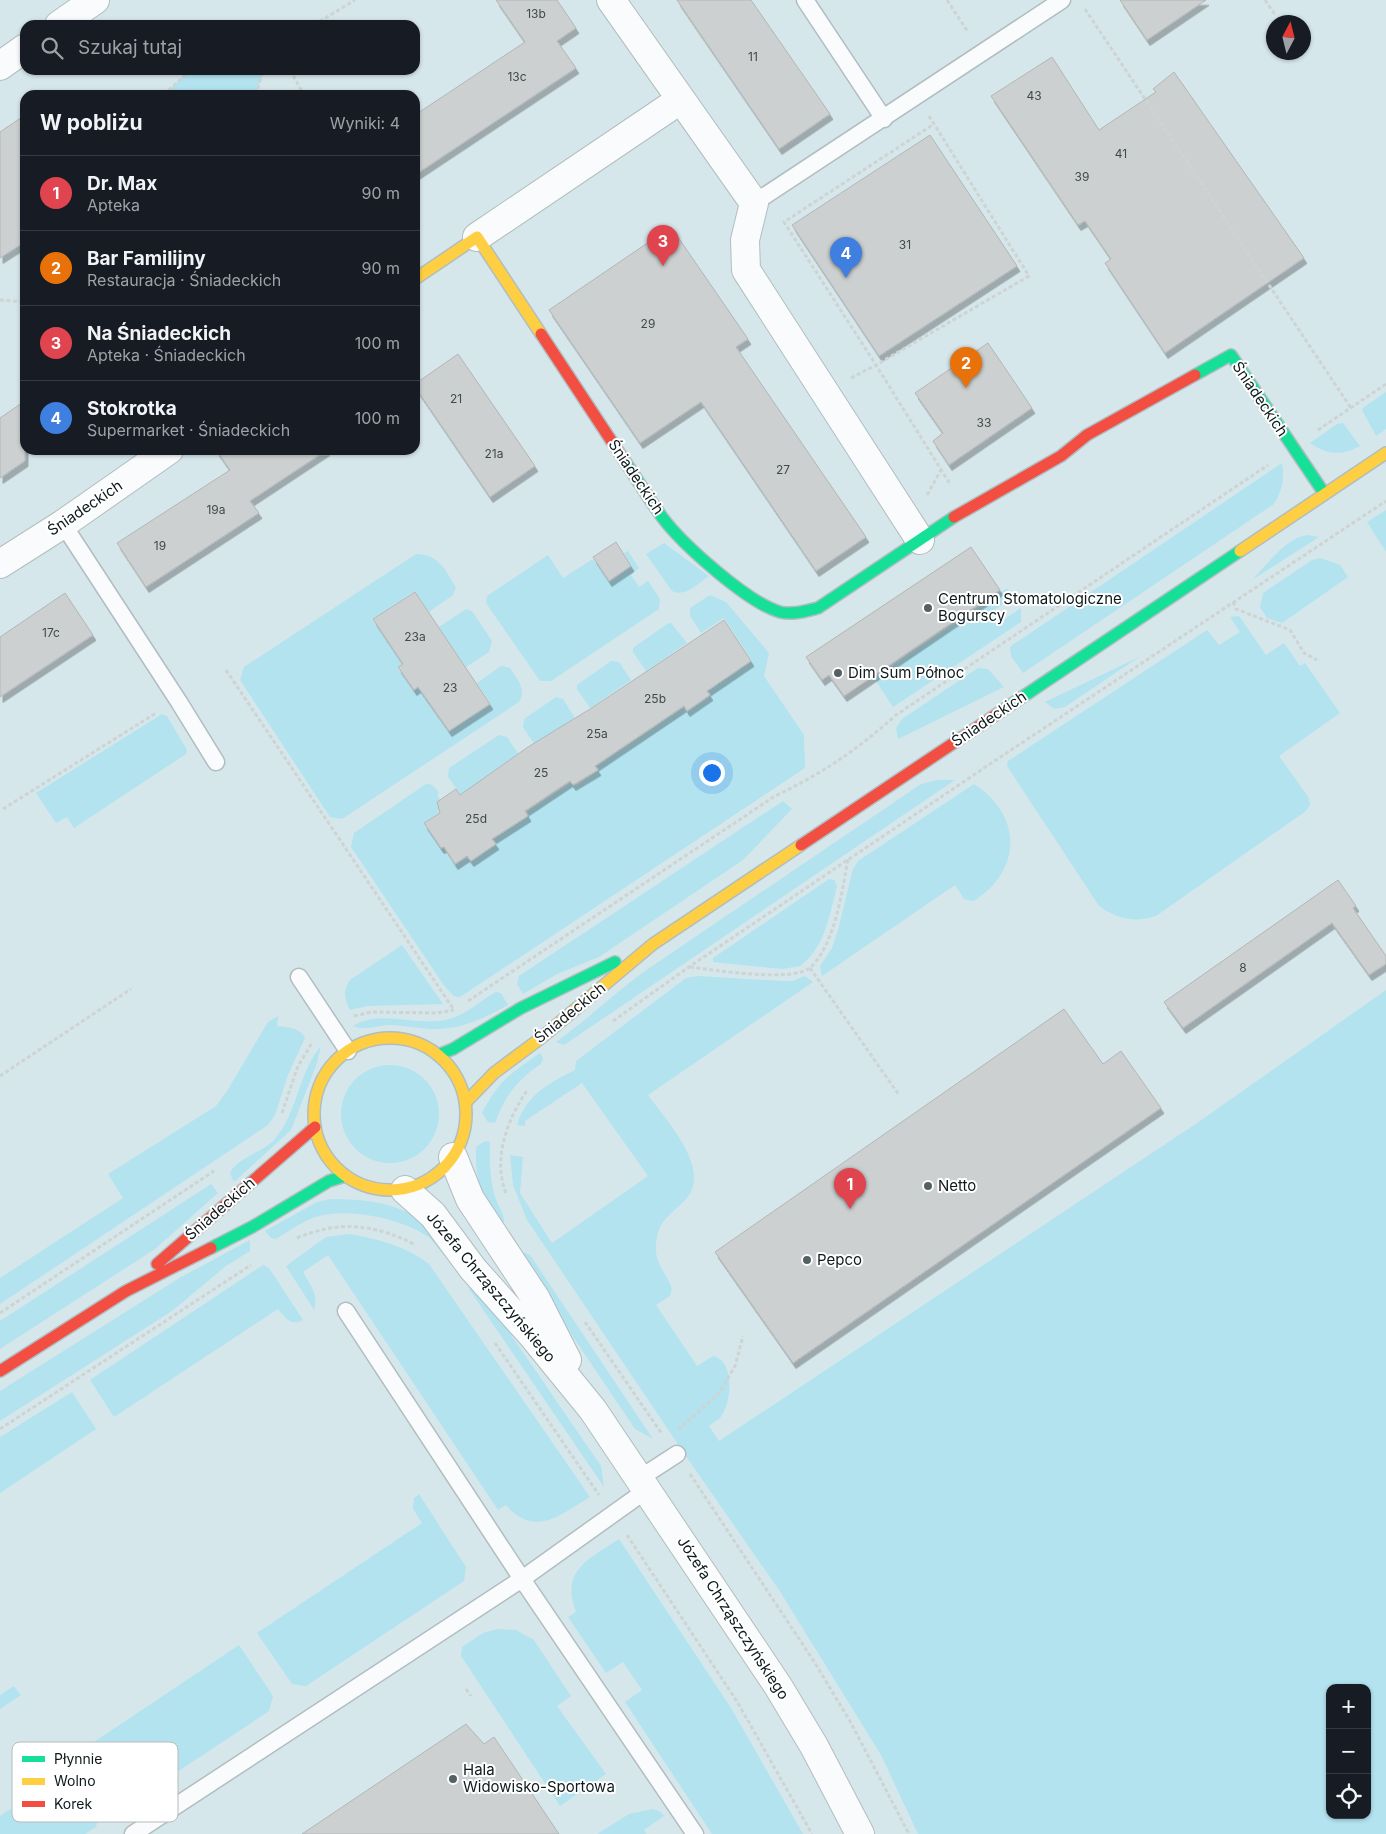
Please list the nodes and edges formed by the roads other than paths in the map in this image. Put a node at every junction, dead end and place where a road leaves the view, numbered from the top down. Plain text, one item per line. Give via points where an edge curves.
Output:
1 (95, 0) edge
2 (612, 0) edge
3 (805, 0) edge
4 (1062, 0) edge
5 (66, 20) edge
6 (20, 52) edge
7 (0, 66) edge
8 (680, 100) junction
9 (884, 119) junction
10 (754, 203) junction
11 (477, 237) junction
12 (420, 276) edge
13 (1386, 453) edge
14 (162, 455) edge
15 (1324, 492) junction
16 (63, 524) junction
17 (920, 540) junction
18 (0, 564) edge
19 (216, 762) dead end
20 (652, 944) junction
21 (299, 977) dead end
22 (348, 1051) junction
23 (438, 1055) junction
24 (466, 1102) junction
25 (315, 1126) junction
26 (454, 1157) junction
27 (345, 1176) junction
28 (405, 1190) junction
29 (126, 1291) junction
30 (346, 1311) dead end
31 (0, 1371) edge
32 (593, 1410) junction
33 (672, 1448) road end
34 (644, 1484) junction
35 (522, 1578) junction
36 (178, 1804) edge
37 (150, 1822) edge
38 (132, 1834) edge
39 (695, 1834) edge
40 (860, 1834) edge

1 - 5 street
2 - 8 street
3 - 9 lane
4 - 9 lane
6 - 7 street
8 - 10 street
8 - 11 street
9 - 10 lane
10 - 17 street via 745,240 746,270
11 - 12 street
11 - 17 street, Śniadeckich via 663,518 680,538 764,605 797,614 818,608
13 - 15 street, Śniadeckich
14 - 16 street, Śniadeckich
15 - 17 street, Śniadeckich via 1231,355 1087,435 1061,456 966,509
15 - 20 street, Śniadeckich
16 - 18 street, Śniadeckich
16 - 19 lane
20 - 23 street, Śniadeckich via 521,1008
20 - 24 street, Śniadeckich via 541,1038 494,1073
21 - 22 lane
22 - 23 street via 367,1042 387,1038 422,1045
22 - 25 street via 334,1062 321,1084 314,1110
23 - 24 street via 460,1082
24 - 26 street via 464,1133
25 - 27 street via 325,1154
25 - 29 street, Śniadeckich
26 - 28 street via 432,1178
26 - 32 street, Józefa Chrząszczyńskiego via 470,1199 536,1299
27 - 28 street via 374,1188
27 - 29 street, Śniadeckich via 329,1181 252,1227
28 - 32 street, Józefa Chrząszczyńskiego via 433,1215
29 - 31 street, Śniadeckich
30 - 35 lane
32 - 34 street, Józefa Chrząszczyńskiego
33 - 34 lane
34 - 35 lane via 612,1514
34 - 40 street, Józefa Chrząszczyńskiego via 778,1686
35 - 36 lane
35 - 39 lane
37 - 38 lane

